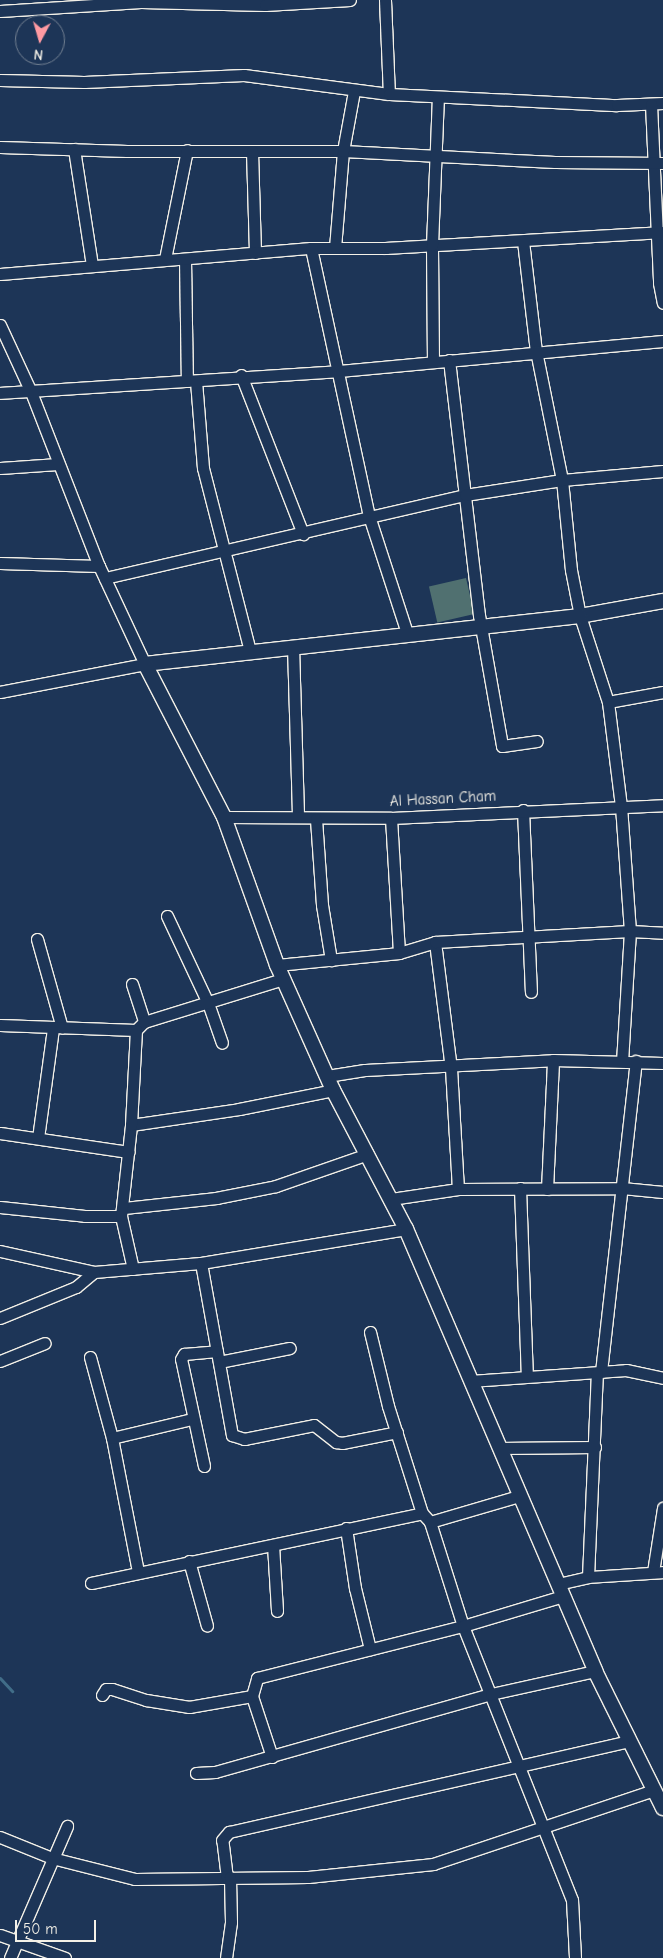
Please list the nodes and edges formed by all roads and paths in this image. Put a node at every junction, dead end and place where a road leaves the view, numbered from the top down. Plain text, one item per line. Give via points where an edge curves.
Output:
1 (350, 0) edge
2 (385, 0) edge
3 (38, 4) edge
4 (0, 11) edge
5 (0, 80) edge
6 (354, 91) junction
7 (389, 94) junction
8 (438, 97) junction
9 (657, 104) edge
10 (0, 146) edge
11 (74, 149) junction
12 (188, 150) junction
13 (252, 151) junction
14 (342, 151) junction
15 (438, 157) junction
16 (659, 163) edge
17 (661, 232) edge
18 (523, 241) junction
19 (432, 245) junction
20 (312, 248) junction
21 (335, 248) junction
22 (256, 253) junction
23 (165, 259) junction
24 (185, 259) junction
25 (92, 265) junction
26 (0, 274) edge
27 (663, 303) edge
28 (0, 325) edge
29 (663, 341) edge
30 (536, 352) junction
31 (449, 360) junction
32 (432, 362) junction
33 (339, 371) junction
34 (241, 375) junction
35 (191, 381) junction
36 (31, 392) junction
37 (0, 393) edge
38 (58, 464) junction
39 (0, 468) edge
40 (663, 471) edge
41 (562, 480) junction
42 (465, 495) junction
43 (369, 516) junction
44 (303, 534) junction
45 (224, 553) junction
46 (0, 563) edge
47 (99, 566) junction
48 (105, 578) junction
49 (663, 601) edge
50 (580, 616) junction
51 (483, 628) junction
52 (407, 633) junction
53 (294, 646) junction
54 (250, 651) junction
55 (145, 664) junction
56 (0, 692) edge
57 (663, 692) edge
58 (608, 702) junction
59 (537, 741) dead end
60 (663, 804) edge
61 (621, 806) junction
62 (523, 810) junction
63 (224, 818) junction
64 (298, 818) junction
65 (391, 818) junction
66 (316, 819) junction
67 (167, 916) dead end
68 (630, 931) junction
69 (663, 934) edge
70 (526, 936) junction
71 (37, 939) dead end
72 (436, 942) junction
73 (399, 953) junction
74 (331, 960) junction
75 (276, 965) junction
76 (283, 979) junction
77 (132, 984) dead end
78 (531, 992) dead end
79 (208, 1003) junction
80 (0, 1025) edge
81 (140, 1026) junction
82 (57, 1028) junction
83 (222, 1043) dead end
84 (553, 1060) junction
85 (622, 1060) junction
86 (636, 1061) junction
87 (663, 1062) edge
88 (451, 1068) junction
89 (327, 1076) junction
90 (333, 1090) junction
91 (131, 1126) junction
92 (0, 1133) edge
93 (38, 1138) junction
94 (129, 1152) junction
95 (368, 1154) junction
96 (520, 1188) junction
97 (622, 1188) junction
98 (458, 1189) junction
99 (547, 1189) junction
100 (663, 1192) edge
101 (391, 1199) junction
102 (0, 1207) edge
103 (123, 1212) junction
104 (406, 1228) junction
105 (0, 1251) edge
106 (201, 1264) junction
107 (133, 1269) junction
108 (94, 1272) junction
109 (0, 1318) edge
110 (370, 1332) dead end
111 (45, 1343) dead end
112 (290, 1348) dead end
113 (90, 1357) dead end
114 (218, 1357) junction
115 (0, 1361) edge
116 (599, 1372) junction
117 (527, 1375) junction
118 (663, 1378) edge
119 (470, 1381) junction
120 (192, 1419) junction
121 (397, 1432) junction
122 (112, 1438) junction
123 (595, 1447) junction
124 (499, 1448) junction
125 (204, 1466) dead end
126 (519, 1496) junction
127 (663, 1508) edge
128 (422, 1513) junction
129 (430, 1522) junction
130 (346, 1528) junction
131 (273, 1545) junction
132 (190, 1561) junction
133 (138, 1572) junction
134 (658, 1572) edge
135 (588, 1577) junction
136 (91, 1583) dead end
137 (560, 1590) junction
138 (277, 1611) dead end
139 (207, 1626) dead end
140 (463, 1626) junction
141 (370, 1649) junction
142 (595, 1671) junction
143 (491, 1694) junction
144 (102, 1695) dead end
145 (252, 1696) junction
146 (630, 1741) junction
147 (272, 1757) junction
148 (520, 1766) junction
149 (196, 1773) dead end
150 (656, 1785) edge
151 (663, 1808) edge
152 (67, 1826) dead end
153 (545, 1827) junction
154 (0, 1837) edge
155 (52, 1858) junction
156 (228, 1878) junction
157 (0, 1935) edge
158 (16, 1942) junction
159 (57, 1957) edge
160 (10, 1958) edge
161 (226, 1958) edge
162 (575, 1958) edge

1 - 3 street via 265,5
2 - 7 street
3 - 4 street
5 - 6 street via 92,82 244,75
6 - 7 street
6 - 14 street
7 - 8 street
8 - 9 street
8 - 15 street
9 - 16 street
10 - 11 street
11 - 12 street
11 - 25 street
12 - 13 street
12 - 23 street
13 - 14 street
13 - 22 street
14 - 15 street
14 - 21 street
15 - 16 street
15 - 19 street
16 - 17 street
17 - 18 street
17 - 27 street via 659,283
18 - 19 street
18 - 30 street
19 - 21 street
19 - 32 street
20 - 21 street
20 - 22 street
20 - 33 street
22 - 24 street
23 - 24 street
23 - 25 street
24 - 35 street
25 - 26 street
28 - 36 street
29 - 30 street
30 - 31 street
30 - 41 street
31 - 32 street
31 - 42 street
32 - 33 street
33 - 34 street
33 - 43 street
34 - 35 street
34 - 44 street
35 - 36 street
35 - 45 street via 203,468
36 - 37 street
36 - 38 street
38 - 39 street
38 - 47 street
40 - 41 street
41 - 42 street
41 - 50 street via 571,570
42 - 43 street
42 - 51 street
43 - 44 street
43 - 52 street
44 - 45 street
45 - 48 street
45 - 54 street
46 - 47 street
47 - 48 street
48 - 55 street
49 - 50 street
50 - 51 street
50 - 58 street
51 - 52 street
51 - 59 street via 502,746
52 - 53 street
53 - 54 street
53 - 64 street
54 - 55 street
55 - 56 street
55 - 63 street
57 - 58 street
58 - 61 street
60 - 61 street, Al Hassan Cham
61 - 62 street, Al Hassan Cham
61 - 68 street
62 - 65 street, Al Hassan Cham
62 - 70 street
63 - 64 street, Al Hassan Cham
63 - 75 street
64 - 66 street, Al Hassan Cham
65 - 66 street, Al Hassan Cham
65 - 73 street
66 - 74 street via 322,905
67 - 79 street
68 - 69 street
68 - 70 street
68 - 85 street
70 - 72 street
70 - 78 street
71 - 82 street
72 - 73 street
72 - 88 street
73 - 74 street
74 - 75 street
75 - 76 street
76 - 79 street
76 - 89 street
77 - 81 street
79 - 81 street
79 - 83 street
80 - 82 street
81 - 82 street
81 - 91 street
82 - 93 street
84 - 85 street
84 - 88 street
84 - 99 street
85 - 86 street
86 - 87 street
86 - 97 street
88 - 89 street via 365,1070
88 - 98 street
89 - 90 street
90 - 91 street
90 - 95 street
91 - 94 street
92 - 93 street
93 - 94 street
94 - 103 street
95 - 101 street
95 - 103 street via 276,1186
96 - 98 street
96 - 99 street
96 - 117 street
97 - 99 street
97 - 100 street
97 - 116 street
98 - 101 street
101 - 104 street
102 - 103 street via 85,1216
103 - 107 street
104 - 106 street
104 - 119 street
105 - 108 street
106 - 107 street
106 - 114 street
107 - 108 street
108 - 109 street via 76,1287
110 - 121 street
111 - 115 street
112 - 114 street
113 - 122 street
114 - 120 street via 182,1355
114 - 121 street via 232,1434 238,1438 314,1425 342,1443
116 - 117 street
116 - 118 street via 626,1370
116 - 123 street
117 - 119 street
119 - 124 street
120 - 122 street
120 - 125 street
121 - 128 street
122 - 133 street
123 - 124 street
123 - 135 street
124 - 126 street
126 - 129 street
126 - 137 street
127 - 134 street
128 - 129 street
128 - 130 street
129 - 140 street
130 - 131 street
130 - 141 street via 355,1588
131 - 132 street
131 - 138 street
132 - 133 street
132 - 139 street
133 - 136 street
134 - 135 street
135 - 137 street
137 - 140 street
137 - 142 street
140 - 141 street
140 - 143 street
141 - 145 street via 257,1678
142 - 143 street
142 - 146 street
143 - 147 street
143 - 148 street
144 - 145 street via 106,1689 112,1689 146,1700 189,1707
145 - 147 street
146 - 148 street
146 - 150 street
147 - 149 street via 215,1772
148 - 153 street
148 - 156 street via 229,1832 222,1840
150 - 151 street
150 - 153 street
152 - 155 street
153 - 156 street via 433,1864 308,1877
153 - 162 street via 572,1900
154 - 155 street
155 - 156 street via 135,1879
155 - 158 street
156 - 161 street via 231,1922
157 - 158 street
158 - 159 street
158 - 160 street

